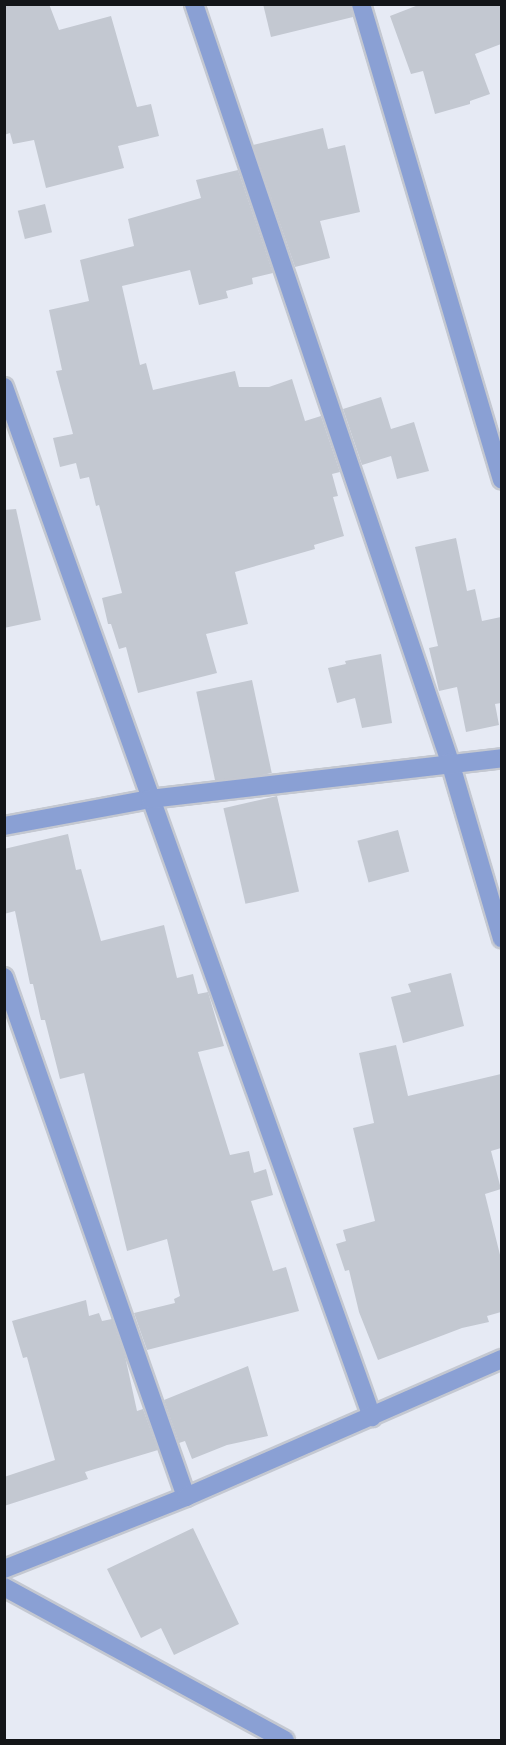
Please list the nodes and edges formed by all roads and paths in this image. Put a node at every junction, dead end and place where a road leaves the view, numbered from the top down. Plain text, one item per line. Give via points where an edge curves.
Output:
1 (194, 4) edge
2 (361, 4) edge
3 (4, 387) edge
4 (501, 480) edge
5 (501, 758) edge
6 (450, 762) junction
7 (150, 799) junction
8 (4, 826) edge
9 (501, 939) edge
10 (4, 977) edge
11 (501, 1359) edge
12 (372, 1417) junction
13 (186, 1497) junction
14 (4, 1569) edge
15 (4, 1587) edge
16 (285, 1740) edge

1 - 6 street
2 - 4 street
3 - 7 street
5 - 6 street
6 - 7 street
6 - 9 street
7 - 8 street
7 - 12 street
10 - 13 street
11 - 12 street
12 - 13 street
13 - 14 street
15 - 16 street

